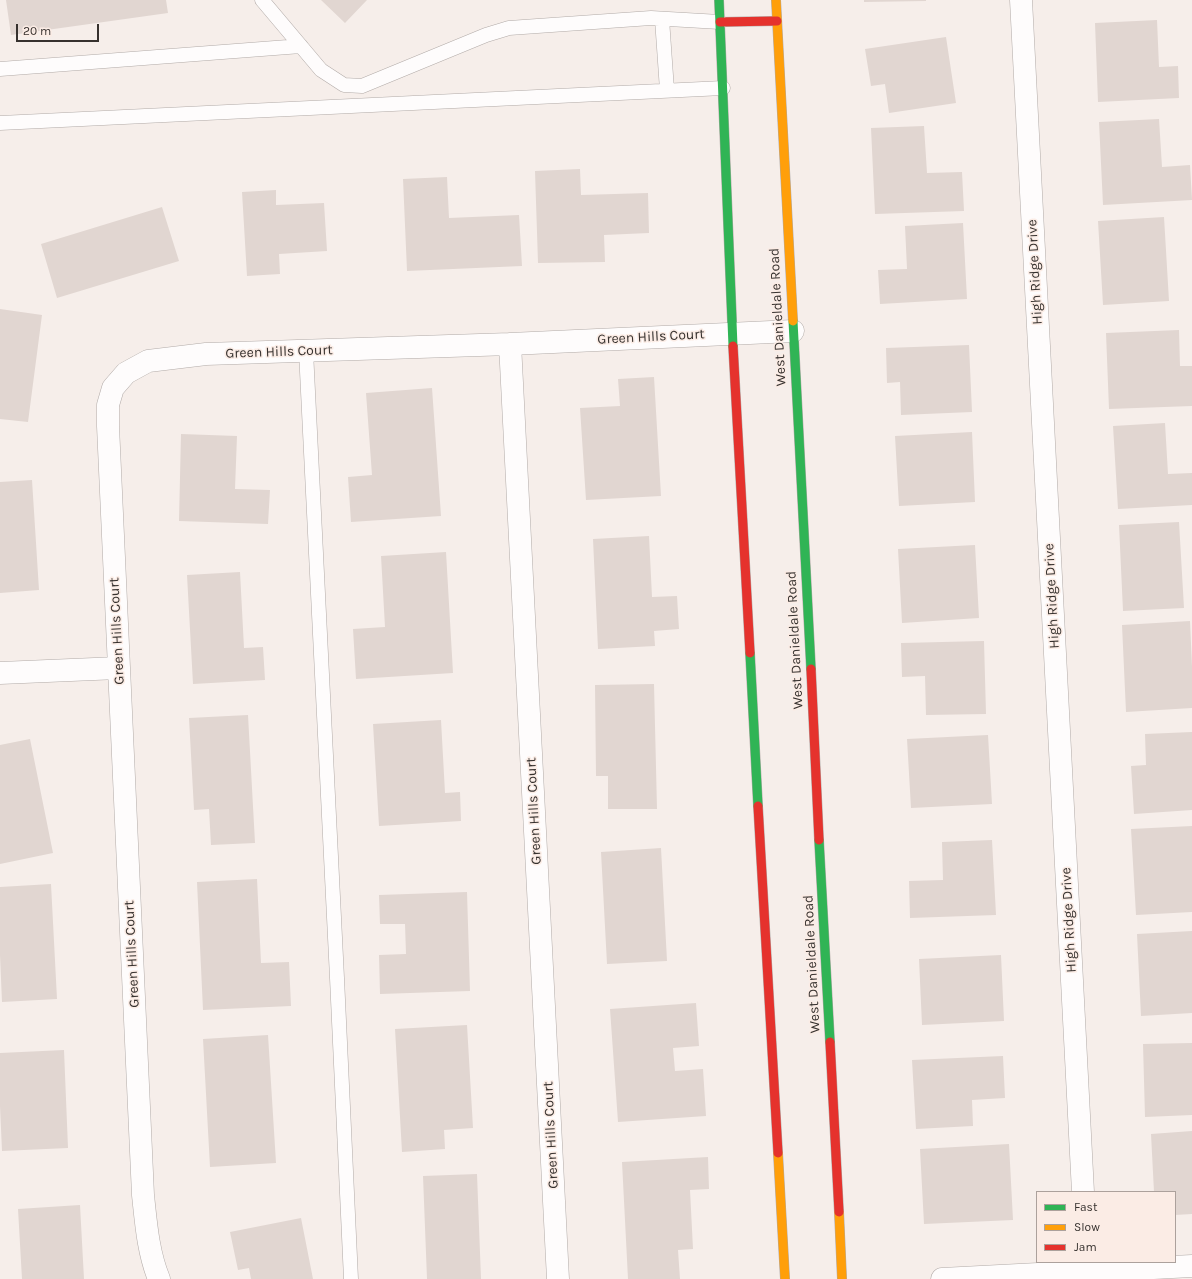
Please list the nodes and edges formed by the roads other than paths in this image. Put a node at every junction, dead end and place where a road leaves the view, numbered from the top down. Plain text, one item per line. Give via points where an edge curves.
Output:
1 (262, 0) edge
2 (719, 0) edge
3 (776, 0) edge
4 (1021, 0) edge
5 (662, 19) junction
6 (777, 21) junction
7 (720, 22) junction
8 (300, 46) junction
9 (0, 68) edge
10 (362, 86) junction
11 (723, 88) junction
12 (667, 90) junction
13 (363, 105) junction
14 (0, 123) edge
15 (793, 331) junction
16 (732, 333) junction
17 (510, 344) junction
18 (306, 351) junction
19 (118, 668) junction
20 (0, 673) edge
21 (1083, 1191) edge
22 (1192, 1266) edge
23 (1087, 1267) edge
24 (159, 1279) edge
25 (351, 1279) edge
26 (558, 1279) edge
27 (785, 1279) edge
28 (842, 1279) edge
29 (942, 1279) edge

1 - 8 lane
2 - 7 main road
3 - 6 main road, West Danieldale Road
4 - 21 street, High Ridge Drive
5 - 7 lane
5 - 10 lane via 509,28
5 - 12 lane
6 - 7 main road
6 - 15 main road, West Danieldale Road
7 - 11 main road
8 - 9 lane
8 - 10 lane via 321,70 344,85
10 - 13 lane
11 - 12 lane
11 - 16 main road
12 - 13 lane
13 - 14 lane
15 - 16 street, Green Hills Court
15 - 28 main road, West Danieldale Road
16 - 17 street, Green Hills Court
16 - 27 main road
17 - 18 street, Green Hills Court
17 - 26 street, Green Hills Court
18 - 19 street, Green Hills Court via 206,354 148,361 126,373 113,388 108,405 108,426
18 - 25 lane
19 - 20 street
19 - 24 street, Green Hills Court via 143,1194 147,1236
22 - 23 street
23 - 29 street

